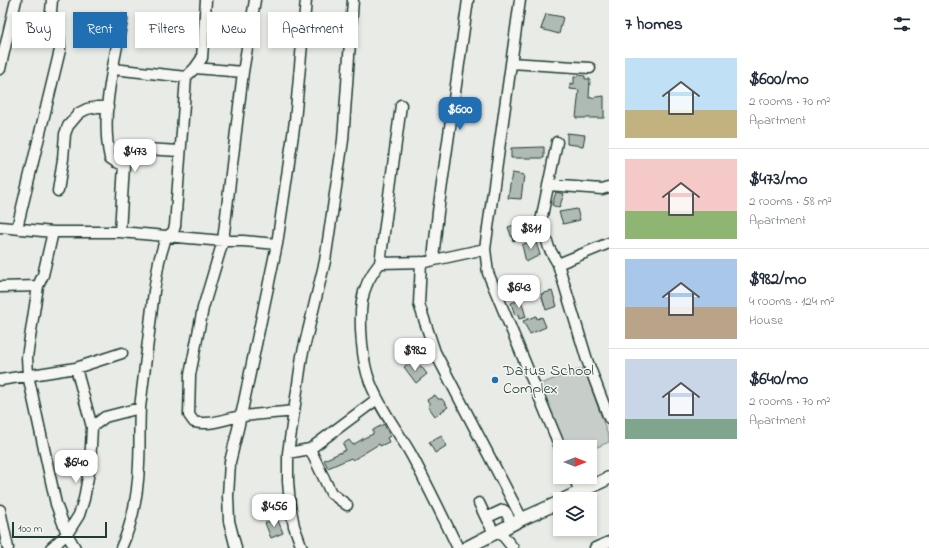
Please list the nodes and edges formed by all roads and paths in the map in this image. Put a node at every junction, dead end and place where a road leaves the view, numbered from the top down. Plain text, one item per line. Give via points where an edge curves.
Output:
1 (16, 0) edge
2 (52, 0) edge
3 (206, 0) edge
4 (255, 0) edge
5 (306, 0) edge
6 (353, 0) edge
7 (468, 0) edge
8 (520, 0) edge
9 (117, 48) edge
10 (511, 63) junction
11 (195, 68) junction
12 (590, 68) dead end
13 (0, 69) edge
14 (113, 70) junction
15 (243, 72) junction
16 (186, 77) junction
17 (401, 105) dead end
18 (108, 107) junction
19 (557, 142) dead end
20 (180, 151) junction
21 (124, 165) junction
22 (548, 185) junction
23 (609, 187) edge
24 (58, 191) dead end
25 (0, 227) edge
26 (17, 228) junction
27 (53, 232) junction
28 (120, 232) junction
29 (166, 237) junction
30 (223, 241) junction
31 (609, 243) edge
32 (277, 244) junction
33 (485, 249) junction
34 (433, 259) junction
35 (421, 262) junction
36 (380, 263) junction
37 (558, 264) junction
38 (38, 286) junction
39 (0, 287) edge
40 (122, 353) dead end
41 (76, 368) junction
42 (28, 374) junction
43 (0, 380) edge
44 (377, 399) junction
45 (140, 408) junction
46 (293, 411) junction
47 (241, 416) junction
48 (609, 418) edge
49 (92, 427) junction
50 (557, 440) edge
51 (310, 449) junction
52 (288, 453) junction
53 (609, 478) edge
54 (577, 484) edge
55 (580, 492) joint
56 (478, 503) dead end
57 (347, 505) dead end
58 (553, 505) edge
59 (0, 510) edge
60 (486, 518) junction
61 (516, 522) junction
62 (497, 533) junction
63 (67, 534) junction
64 (609, 542) edge
65 (8, 548) edge
66 (51, 548) edge
67 (75, 548) edge
68 (121, 548) edge
69 (236, 548) edge
70 (302, 548) edge
71 (458, 548) edge
72 (466, 548) edge
73 (513, 548) edge
74 (595, 548) edge

1 - 13 street
2 - 26 street via 52,22 59,36 60,50
3 - 11 street via 202,58
4 - 15 street
5 - 32 street via 295,121
6 - 46 street via 343,140 332,218 325,261 302,356
7 - 34 street
8 - 10 street
9 - 14 street
10 - 12 street
10 - 33 street
11 - 15 street
11 - 16 street
14 - 16 street
14 - 18 street
15 - 30 street
16 - 20 street
17 - 36 street
18 - 21 street via 107,144 110,158
18 - 24 street via 97,107 79,113 68,126
19 - 22 street
20 - 21 street via 127,148
20 - 29 street via 175,226 173,232
21 - 28 street
22 - 23 street via 602,189
22 - 37 street via 542,221 549,248
25 - 26 street
26 - 27 street
27 - 28 street
27 - 38 street
28 - 29 street
29 - 30 street
29 - 45 street via 154,291
30 - 32 street
30 - 47 street via 196,337 190,374 189,414 194,422 199,423 218,422
31 - 37 street
32 - 47 street
33 - 34 street
33 - 50 street via 488,273
34 - 35 street
35 - 36 street
35 - 61 street via 419,304 434,352 496,474
36 - 44 street via 373,272 362,301 363,354 369,381
37 - 48 street via 587,360
38 - 39 street
38 - 42 street via 27,357
40 - 41 street
41 - 42 street
41 - 49 street
42 - 43 street
42 - 63 street via 56,504
44 - 51 street
44 - 71 street via 411,455
45 - 49 street via 105,417
45 - 68 street via 139,466 135,503 127,536
46 - 47 street
46 - 52 street
47 - 69 street via 230,462 228,496 229,521
49 - 63 street via 90,466 84,499 79,514
51 - 52 street
51 - 57 street via 331,493
52 - 70 street via 290,505
53 - 55 main road
54 - 55 street
56 - 60 street
58 - 61 main road
59 - 65 street
60 - 61 street via 505,510
60 - 62 street
61 - 62 main road
62 - 72 main road
62 - 73 street
63 - 66 street
63 - 67 street
64 - 74 street

